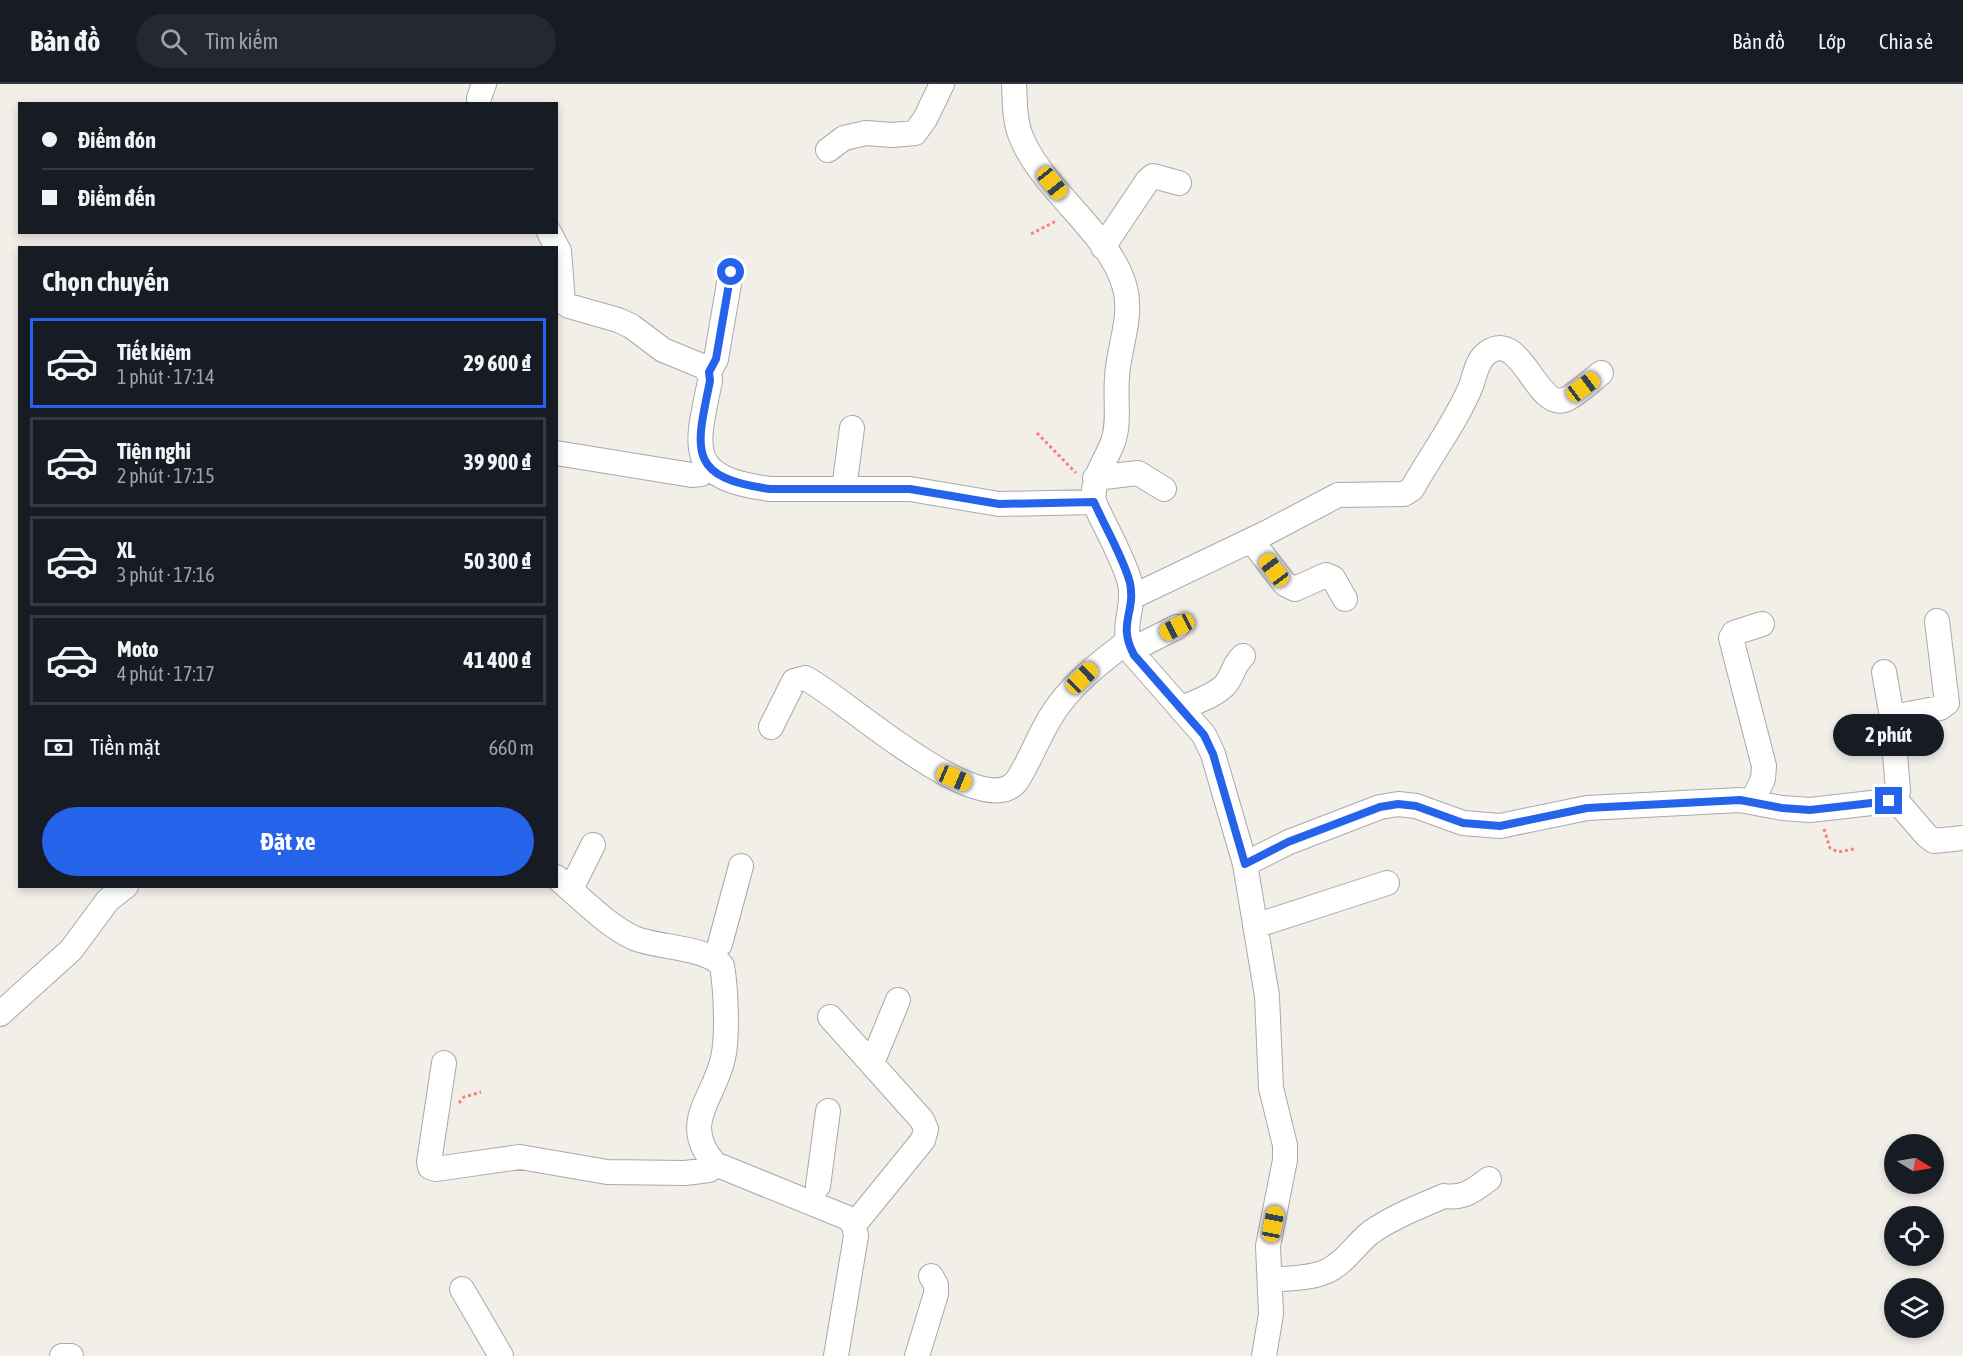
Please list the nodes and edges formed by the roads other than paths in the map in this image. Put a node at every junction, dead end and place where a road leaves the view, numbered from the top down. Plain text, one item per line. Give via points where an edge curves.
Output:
1 (942, 84) edge
2 (1014, 84) edge
3 (828, 150) dead end
4 (1179, 183) dead end
5 (1103, 247) junction
6 (558, 248) edge
7 (731, 272) dead end
8 (709, 372) junction
9 (1601, 373) dead end
10 (852, 428) dead end
11 (558, 453) edge
12 (708, 467) junction
13 (844, 489) junction
14 (1164, 489) dead end
15 (1094, 490) junction
16 (1251, 540) junction
17 (1132, 597) junction
18 (1345, 599) dead end
19 (1937, 621) dead end
20 (1762, 624) dead end
21 (1177, 627) dead end
22 (1129, 646) junction
23 (1243, 656) dead end
24 (1884, 672) dead end
25 (1181, 709) junction
26 (1893, 717) junction
27 (771, 727) dead end
28 (1895, 799) junction
29 (1753, 801) junction
30 (1963, 838) edge
31 (593, 845) dead end
32 (1245, 864) junction
33 (741, 866) dead end
34 (564, 883) edge
35 (1387, 883) dead end
36 (123, 888) edge
37 (1255, 926) junction
38 (718, 952) junction
39 (898, 1000) dead end
40 (0, 1014) edge
41 (830, 1017) dead end
42 (444, 1063) dead end
43 (872, 1063) junction
44 (828, 1111) dead end
45 (715, 1164) junction
46 (1489, 1179) dead end
47 (816, 1196) junction
48 (854, 1225) junction
49 (931, 1276) dead end
50 (1270, 1280) junction
51 (462, 1289) dead end
52 (62, 1356) edge
53 (71, 1356) edge
54 (501, 1356) edge
55 (836, 1356) edge
56 (917, 1356) edge
57 (1264, 1356) edge

1 - 3 street via 926,120 915,133 866,133 844,138
2 - 5 street via 1020,134 1040,169
4 - 5 street via 1160,176 1148,180
5 - 15 street via 1120,271 1128,309 1117,371 1113,442
6 - 8 street via 563,302 631,326 663,350
7 - 8 street via 716,359
8 - 12 street via 699,436
9 - 16 street via 1565,400 1556,401 1548,398 1512,352 1488,351 1481,358 1457,414 1412,489 1404,494 1338,495
10 - 13 street
11 - 12 street via 692,475
12 - 13 street via 722,477 753,487
13 - 15 street via 910,489 999,504
14 - 15 street via 1138,473
15 - 17 street
16 - 17 street
16 - 18 street via 1285,584 1295,589 1326,575 1333,578
17 - 22 street via 1126,628
19 - 26 street via 1947,703 1940,708
20 - 29 street via 1734,633 1731,638 1764,766
21 - 22 street
22 - 25 street
22 - 27 street via 1091,669 1072,687 1050,717 1017,782 1004,791 988,792 937,770 805,678 794,681
23 - 25 street via 1234,664 1223,687
24 - 26 street
25 - 32 street via 1204,735 1213,754
26 - 28 street via 1898,791
28 - 29 street via 1819,810 1796,810
28 - 30 street via 1934,841
29 - 32 street via 1587,808 1500,826 1463,823 1416,806 1398,804 1380,807 1288,842
31 - 34 street
32 - 37 street
33 - 38 street
34 - 38 street via 632,937 707,955
35 - 37 street
36 - 40 street via 108,900 71,950
37 - 50 street via 1268,1006 1271,1088 1285,1145 1268,1246
38 - 45 street via 724,976 725,1045 720,1070 698,1124 699,1135
39 - 43 street
41 - 43 street
42 - 45 street via 430,1167 520,1157 607,1172 694,1172 709,1170
43 - 48 street via 926,1129 922,1140
44 - 47 street
45 - 47 street
46 - 50 street via 1466,1195 1444,1196 1382,1226 1338,1265 1324,1272
47 - 48 street
48 - 55 street via 856,1236
49 - 56 street via 936,1294
50 - 57 street via 1270,1326
51 - 54 street
52 - 53 street

